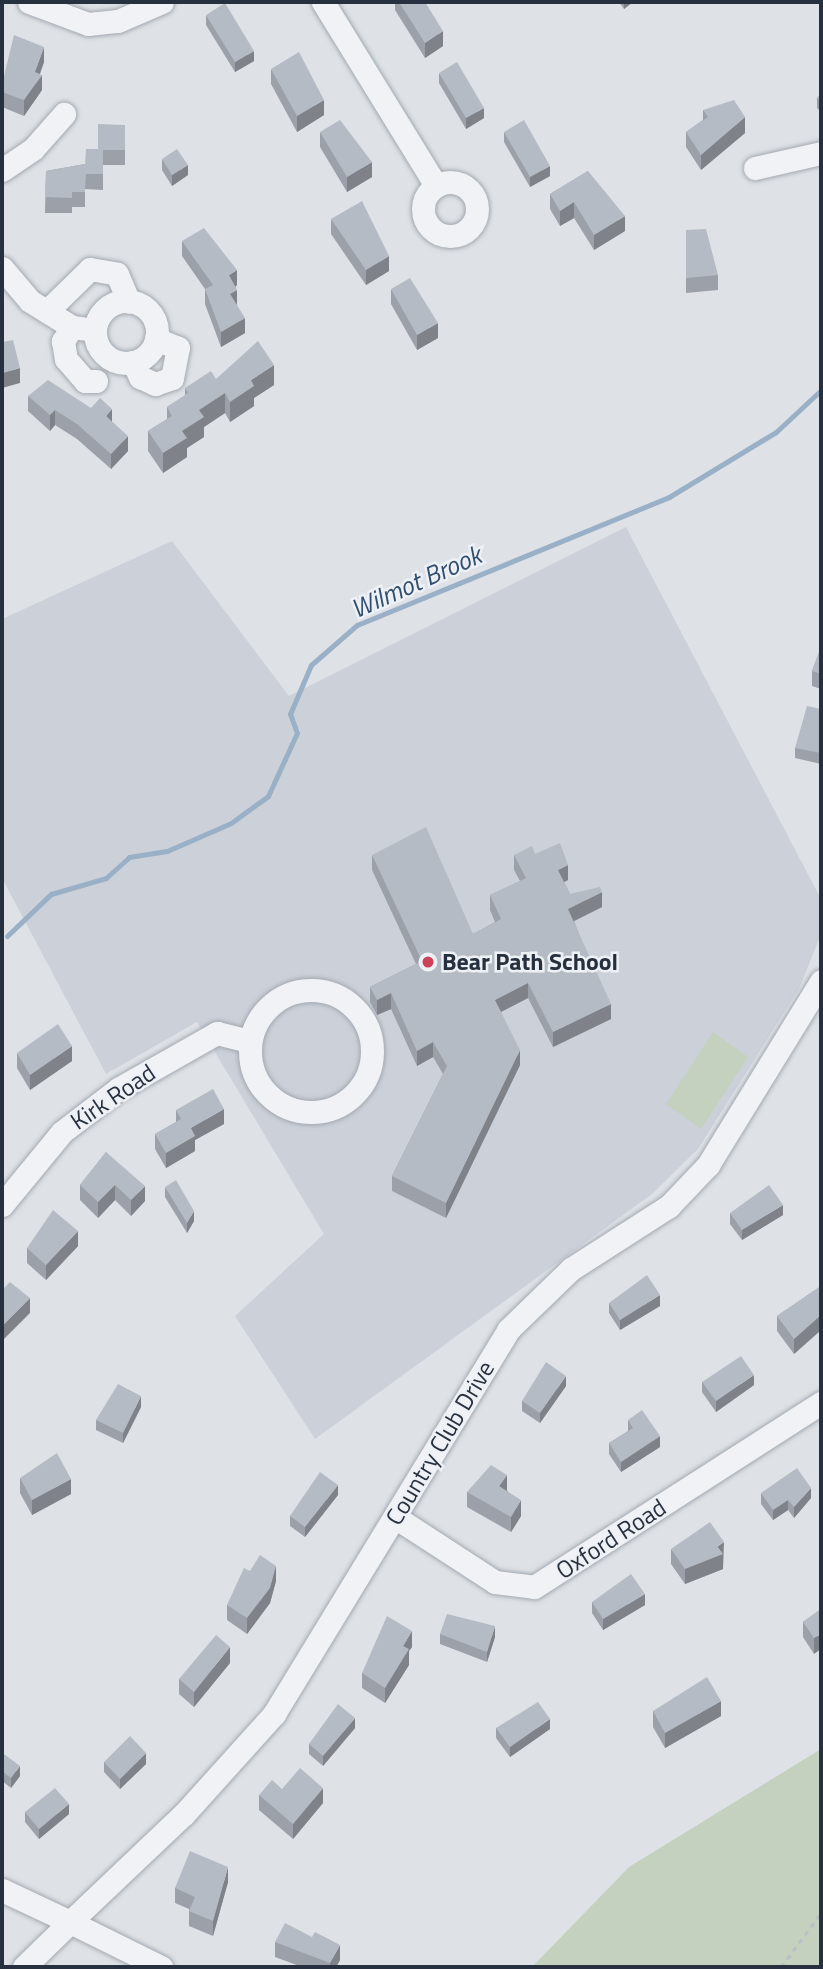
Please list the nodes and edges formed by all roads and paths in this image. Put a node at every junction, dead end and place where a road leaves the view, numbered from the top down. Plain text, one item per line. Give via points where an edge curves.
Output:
1 (29, 2) edge
2 (162, 2) edge
3 (323, 2) edge
4 (64, 114) dead end
5 (821, 153) edge
6 (755, 168) dead end
7 (2, 170) edge
8 (436, 186) dead end
9 (2, 268) edge
10 (129, 302) junction
11 (47, 311) junction
12 (72, 327) junction
13 (95, 330) junction
14 (156, 339) junction
15 (133, 362) junction
16 (96, 381) dead end
17 (821, 981) edge
18 (250, 1041) junction
19 (2, 1205) edge
20 (821, 1404) edge
21 (395, 1517) junction
22 (2, 1890) edge
23 (821, 1913) edge
24 (70, 1922) junction
25 (24, 1967) edge
26 (161, 1967) edge
27 (781, 1967) edge

1 - 2 street via 88,24 118,21
3 - 8 street
4 - 7 street via 33,149
5 - 6 street
9 - 11 street
10 - 11 street via 117,274 90,269
10 - 13 street via 110,306
10 - 14 street via 154,319
11 - 12 street
12 - 13 street
12 - 16 street via 63,341 66,359 85,381
13 - 15 street via 106,356
14 - 15 street via 148,354
14 - 15 street via 178,348 172,378 155,384 140,377
17 - 21 street, Country Club Drive via 708,1164 669,1206 572,1269 508,1330
18 - 18 street via 258,1082 272,1099 301,1111 333,1109 351,1098 372,1062 367,1024 340,996 321,990 293,993 268,1007
18 - 19 street, Kirk Road via 217,1033 118,1089 62,1132
20 - 21 street, Oxford Road via 534,1587 495,1582
21 - 24 street, Country Club Drive via 274,1714 184,1814
22 - 24 street
23 - 27 path
24 - 25 street, Country Club Drive
24 - 26 street

